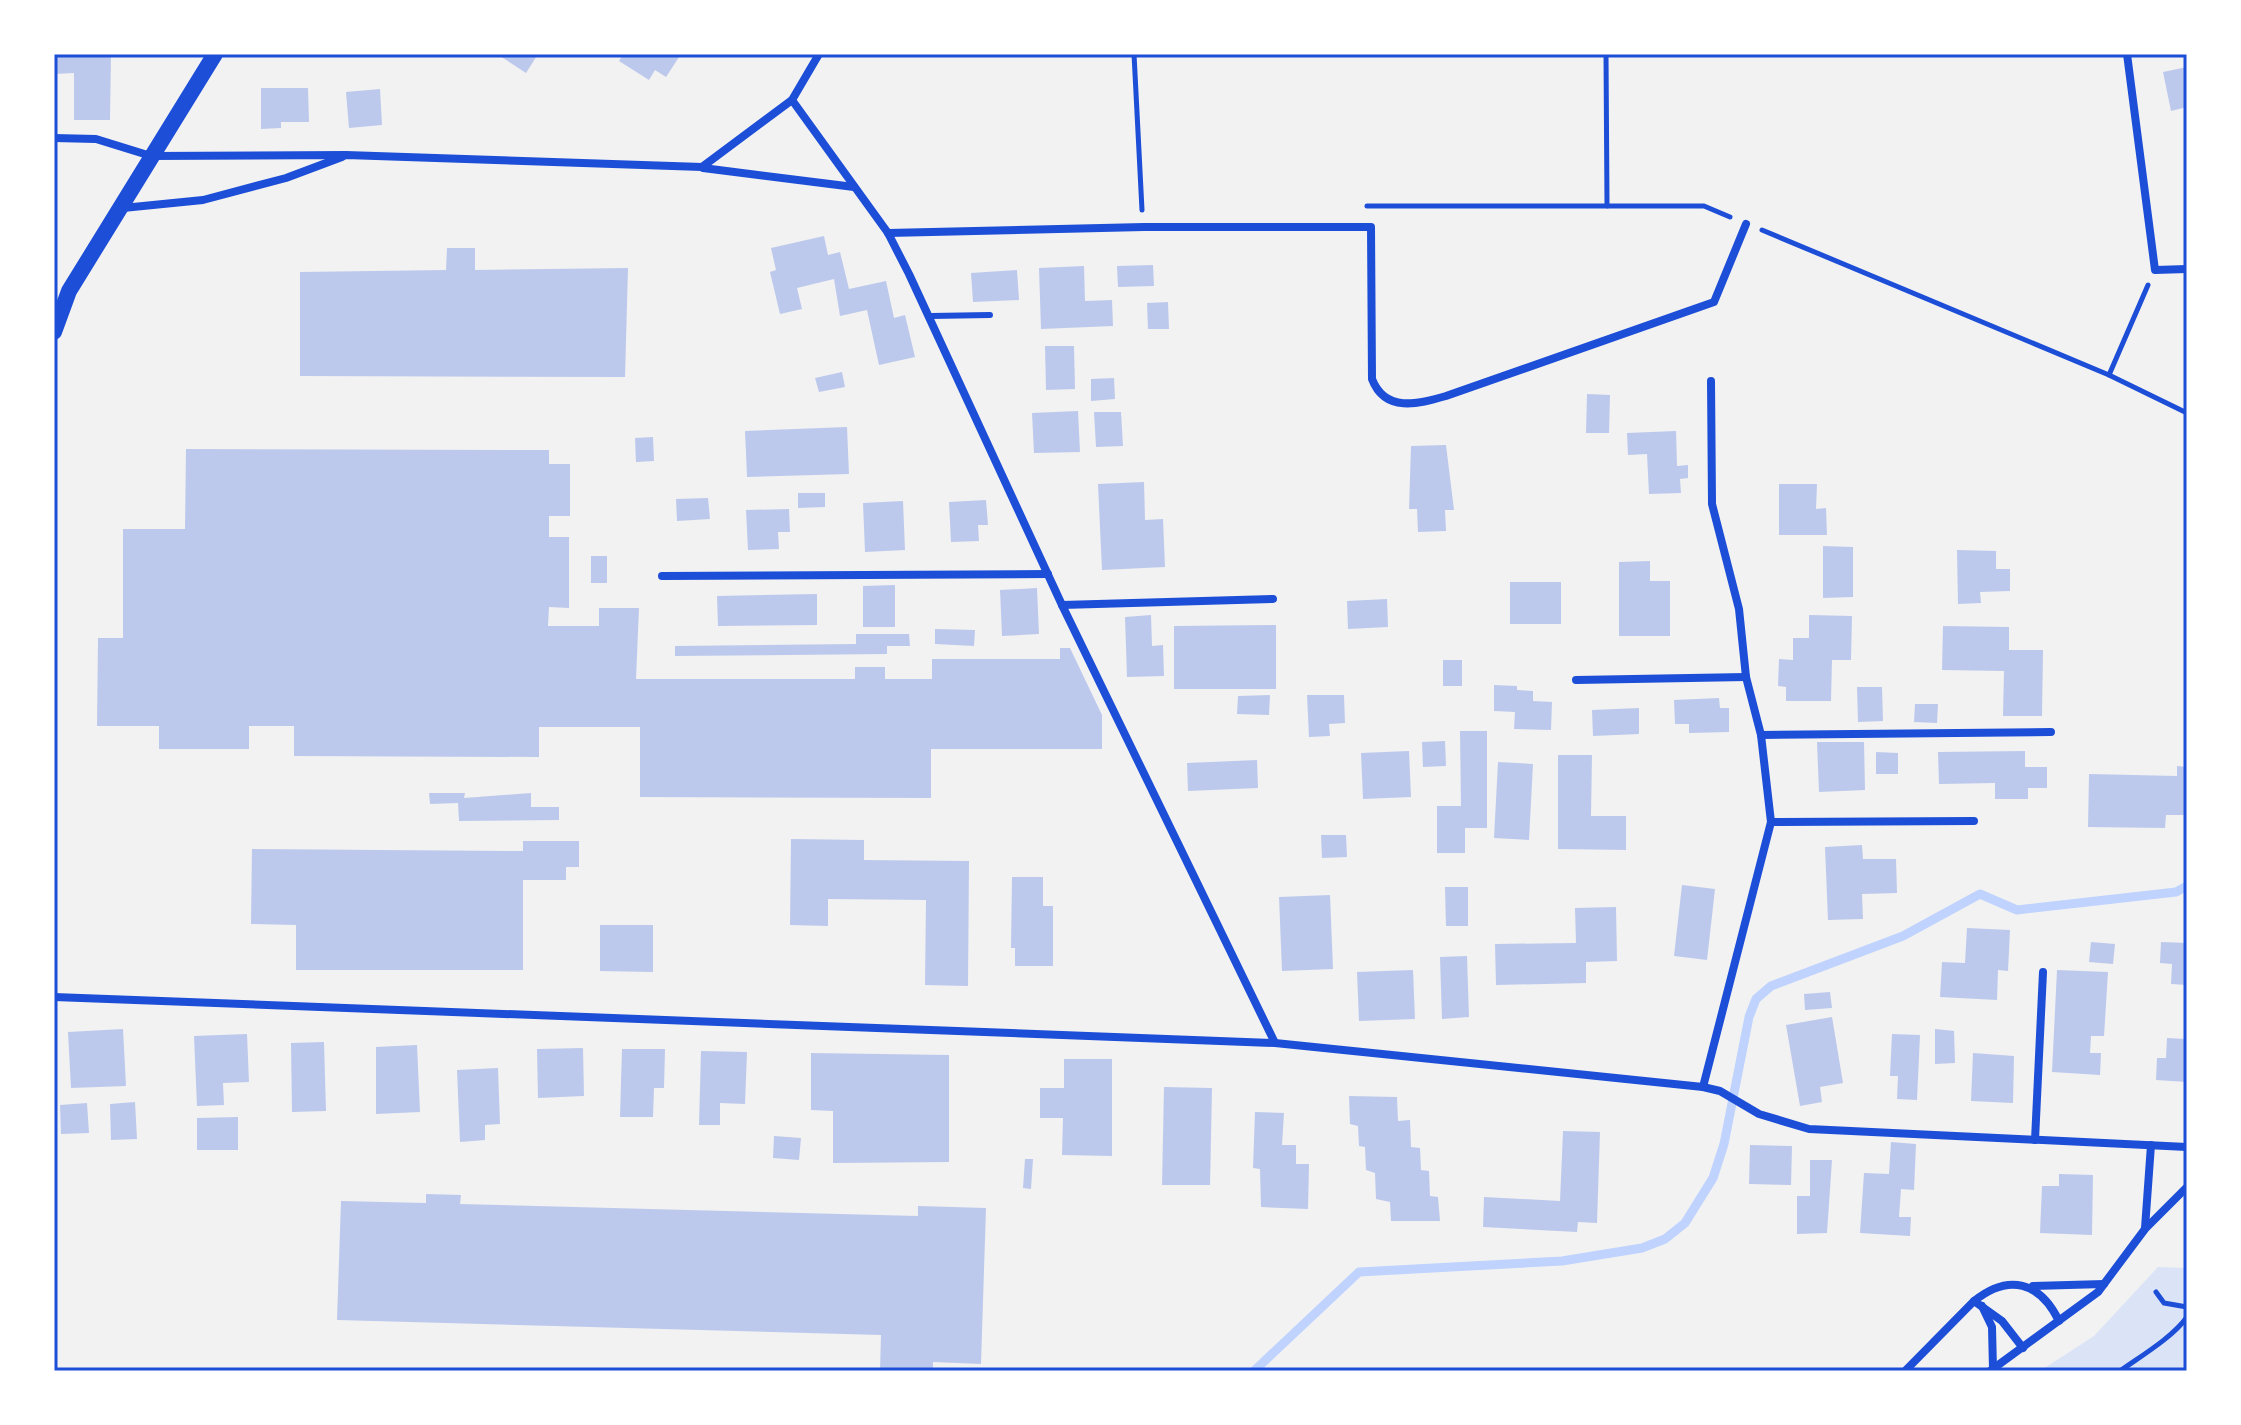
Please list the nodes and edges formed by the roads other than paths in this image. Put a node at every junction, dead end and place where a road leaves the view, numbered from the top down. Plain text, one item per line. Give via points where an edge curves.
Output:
1 (215, 54) edge
2 (819, 54) edge
3 (2127, 54) edge
4 (792, 100) junction
5 (54, 138) edge
6 (346, 155) junction
7 (151, 156) junction
8 (702, 167) junction
9 (854, 187) junction
10 (119, 208) junction
11 (1746, 224) road end
12 (888, 233) junction
13 (2187, 269) edge
14 (990, 315) dead end
15 (931, 316) junction
16 (54, 332) edge
17 (1711, 381) dead end
18 (1048, 574) junction
19 (662, 576) dead end
20 (1273, 599) dead end
21 (1062, 605) junction
22 (1746, 677) junction
23 (1576, 680) dead end
24 (2051, 732) dead end
25 (1761, 735) junction
26 (1974, 821) dead end
27 (1771, 822) junction
28 (2043, 972) dead end
29 (54, 997) edge
30 (1275, 1043) junction
31 (1703, 1087) junction
32 (2035, 1140) junction
33 (2151, 1145) junction
34 (2187, 1147) edge
35 (2187, 1187) edge
36 (2145, 1229) junction
37 (2104, 1284) junction
38 (2027, 1286) junction
39 (1978, 1303) junction
40 (2059, 1321) junction
41 (2023, 1348) junction
42 (1991, 1370) edge
43 (1905, 1371) edge

1 - 7 main road
2 - 4 street
3 - 13 street via 2155,270
4 - 8 street
4 - 9 street
5 - 7 street via 96,139
6 - 7 street
6 - 8 street
6 - 10 street via 203,200
7 - 10 main road
8 - 9 street
9 - 12 street
10 - 16 main road via 69,291
11 - 12 street via 1714,302 1413,404 1391,402 1372,379 1371,227
12 - 15 street
14 - 15 lane
15 - 18 street
17 - 22 street via 1712,504 1739,609
18 - 19 street
18 - 21 street
20 - 21 street
21 - 30 street
22 - 23 street
22 - 25 street
24 - 25 street
25 - 27 street
26 - 27 street
27 - 31 street
28 - 32 street
29 - 30 street
30 - 31 street
31 - 32 street via 1759,1114 1809,1129
32 - 33 street
33 - 34 street
33 - 36 street
35 - 36 street
36 - 37 street
37 - 38 street
37 - 40 street
38 - 39 street via 1989,1289
38 - 40 street via 2048,1299
39 - 41 street via 2002,1321
39 - 42 street via 1992,1327
39 - 43 street
40 - 41 street
41 - 42 street

